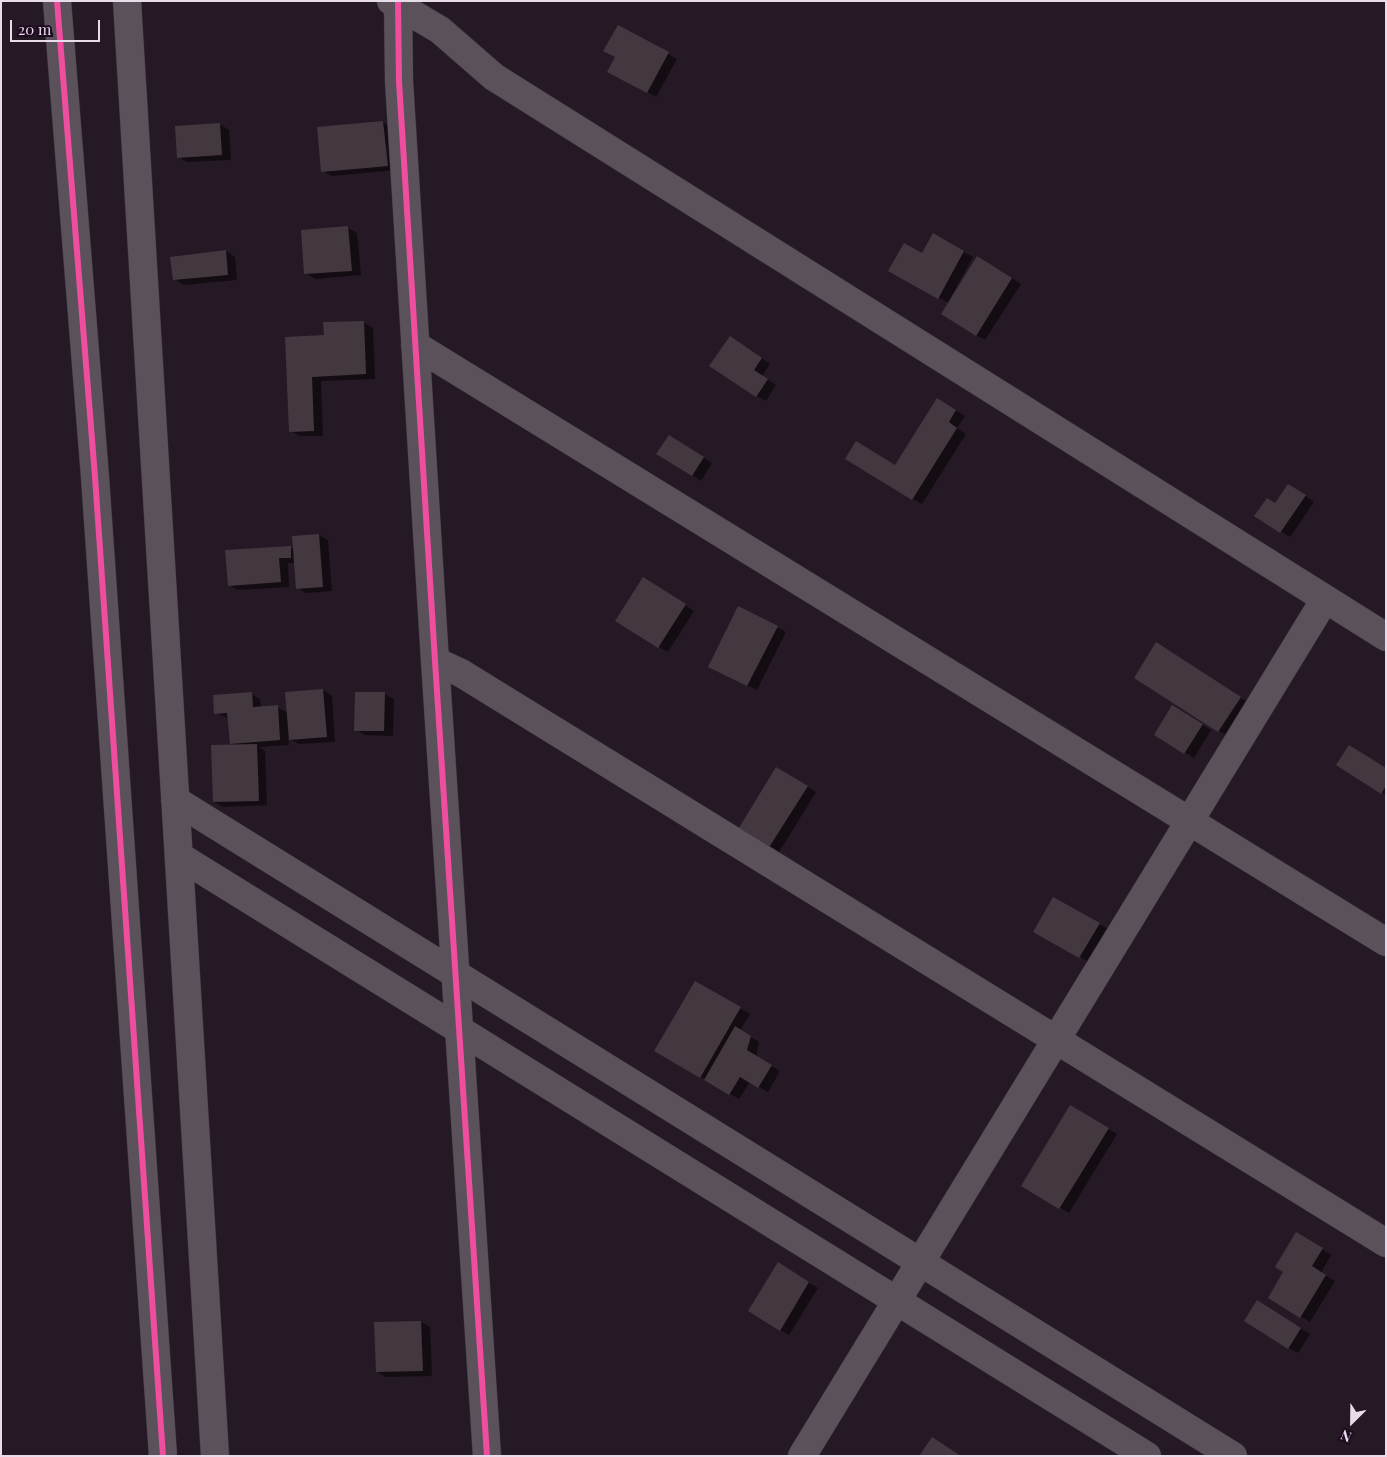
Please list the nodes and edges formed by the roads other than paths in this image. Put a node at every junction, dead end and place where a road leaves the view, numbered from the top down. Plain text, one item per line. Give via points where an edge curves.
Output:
1 (57, 1) edge
2 (127, 1) edge
3 (430, 1) edge
4 (396, 3) edge
5 (440, 30) junction
6 (415, 345) junction
7 (1325, 599) junction
8 (1386, 636) edge
9 (435, 661) junction
10 (175, 800) junction
11 (1189, 821) junction
12 (179, 856) junction
13 (1386, 942) edge
14 (454, 973) junction
15 (458, 1029) junction
16 (1056, 1040) junction
17 (1386, 1243) edge
18 (920, 1262) junction
19 (896, 1301) junction
20 (163, 1456) edge
21 (215, 1456) edge
22 (487, 1456) edge
23 (802, 1456) edge
24 (1146, 1456) edge
25 (1233, 1456) edge

1 - 20 street via 96,486
2 - 10 street
3 - 5 street
4 - 5 street
4 - 6 street
5 - 7 street via 494,77
6 - 9 street
6 - 11 street
7 - 8 street
7 - 11 street
9 - 14 street
9 - 16 street via 461,673
10 - 12 street
10 - 14 street
11 - 13 street
11 - 16 street
12 - 15 street
12 - 21 street
14 - 15 street
14 - 18 street
15 - 19 street
15 - 22 street
16 - 17 street
16 - 18 street
18 - 19 street
18 - 25 street
19 - 23 street
19 - 24 street

